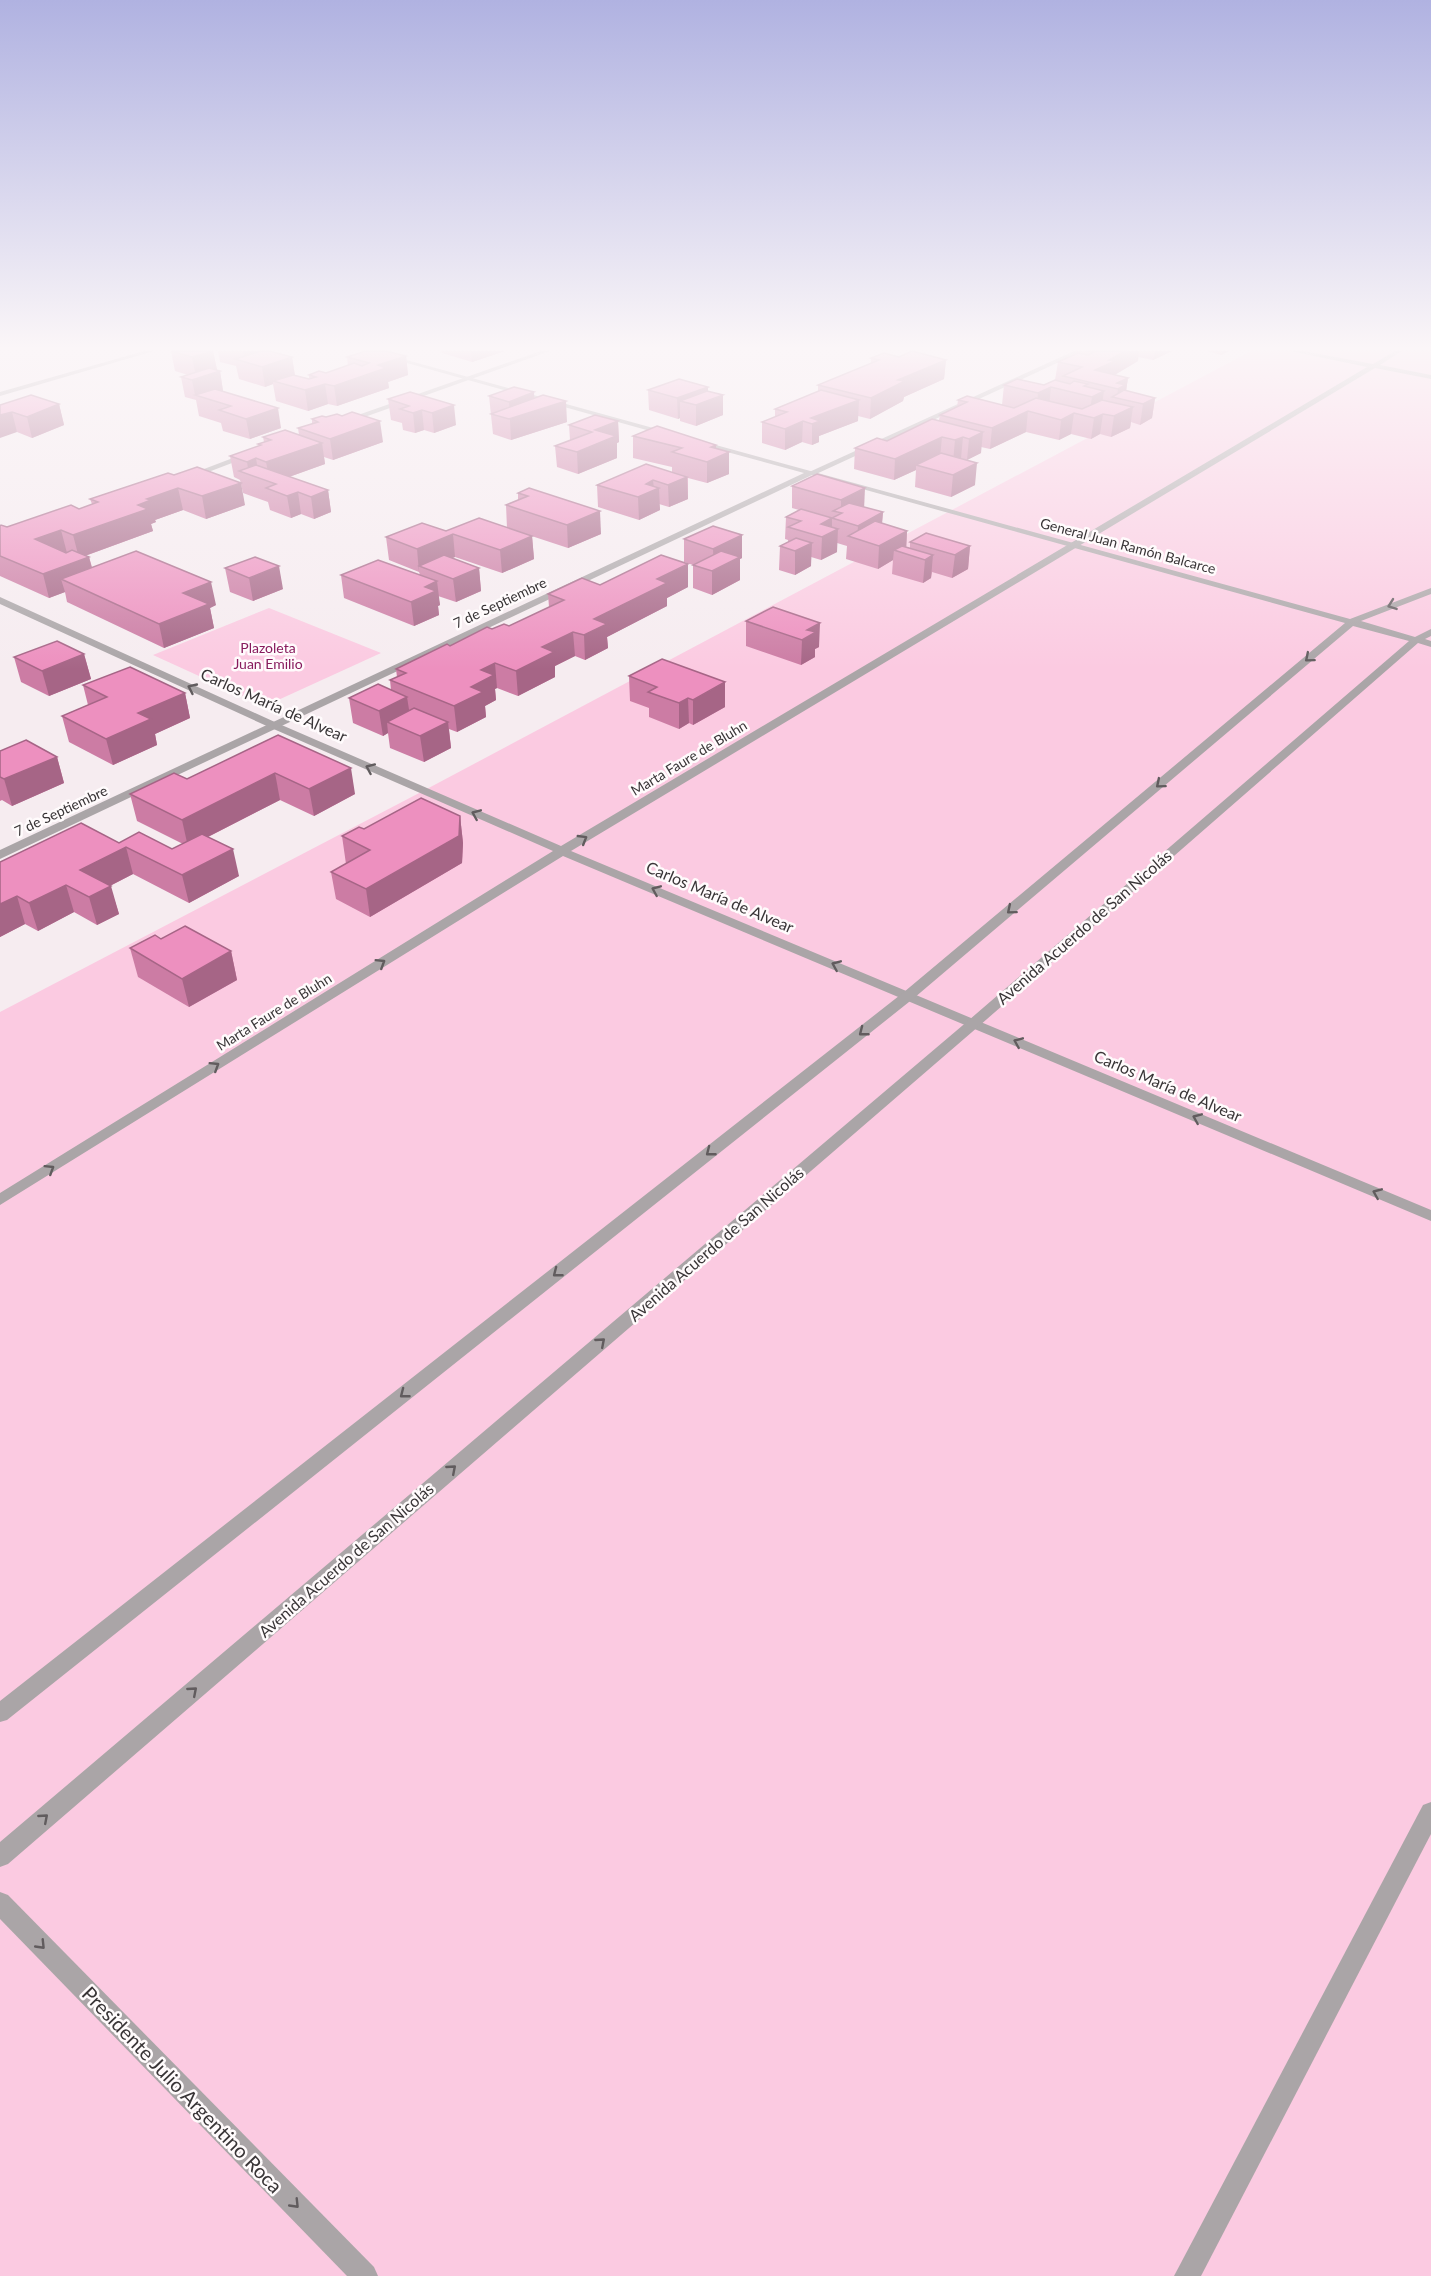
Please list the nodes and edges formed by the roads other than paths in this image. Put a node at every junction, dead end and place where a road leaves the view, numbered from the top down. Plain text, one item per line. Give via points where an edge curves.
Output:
1 (244, 457) edge
2 (754, 457) edge
3 (846, 457) edge
4 (1219, 457) edge
5 (811, 473) junction
6 (178, 480) edge
7 (1071, 545) junction
8 (1431, 591) edge
9 (0, 600) edge
10 (1353, 621) junction
11 (1431, 632) edge
12 (1423, 642) edge
13 (273, 725) junction
14 (562, 851) junction
15 (0, 855) edge
16 (909, 995) junction
17 (974, 1023) junction
18 (0, 1200) edge
19 (1431, 1216) edge
20 (0, 1713) edge
21 (1431, 1812) edge
22 (0, 1856) edge
23 (0, 1903) edge
24 (365, 2276) edge
25 (1186, 2276) edge

1 - 6 street
2 - 5 street, General Juan Ramón Balcarce
3 - 5 street, 7 de Septiembre
4 - 7 street, Marta Faure de Bluhn
5 - 7 street, General Juan Ramón Balcarce
5 - 13 street, 7 de Septiembre
7 - 10 street, General Juan Ramón Balcarce
14 -> 7 street, Marta Faure de Bluhn
8 -> 10 street
13 -> 9 street, Carlos María de Alvear
10 - 12 street, General Juan Ramón Balcarce
10 -> 16 street
11 - 12 street, Avenida Acuerdo de San Nicolás
12 - 17 street, Avenida Acuerdo de San Nicolás
14 -> 13 street, Carlos María de Alvear
13 - 15 street, 7 de Septiembre
16 -> 14 street, Carlos María de Alvear
18 -> 14 street, Marta Faure de Bluhn
16 - 17 street, Carlos María de Alvear
16 -> 20 street
19 -> 17 street, Carlos María de Alvear
22 -> 17 street, Avenida Acuerdo de San Nicolás
21 - 25 street
23 -> 24 street, Presidente Julio Argentino Roca

